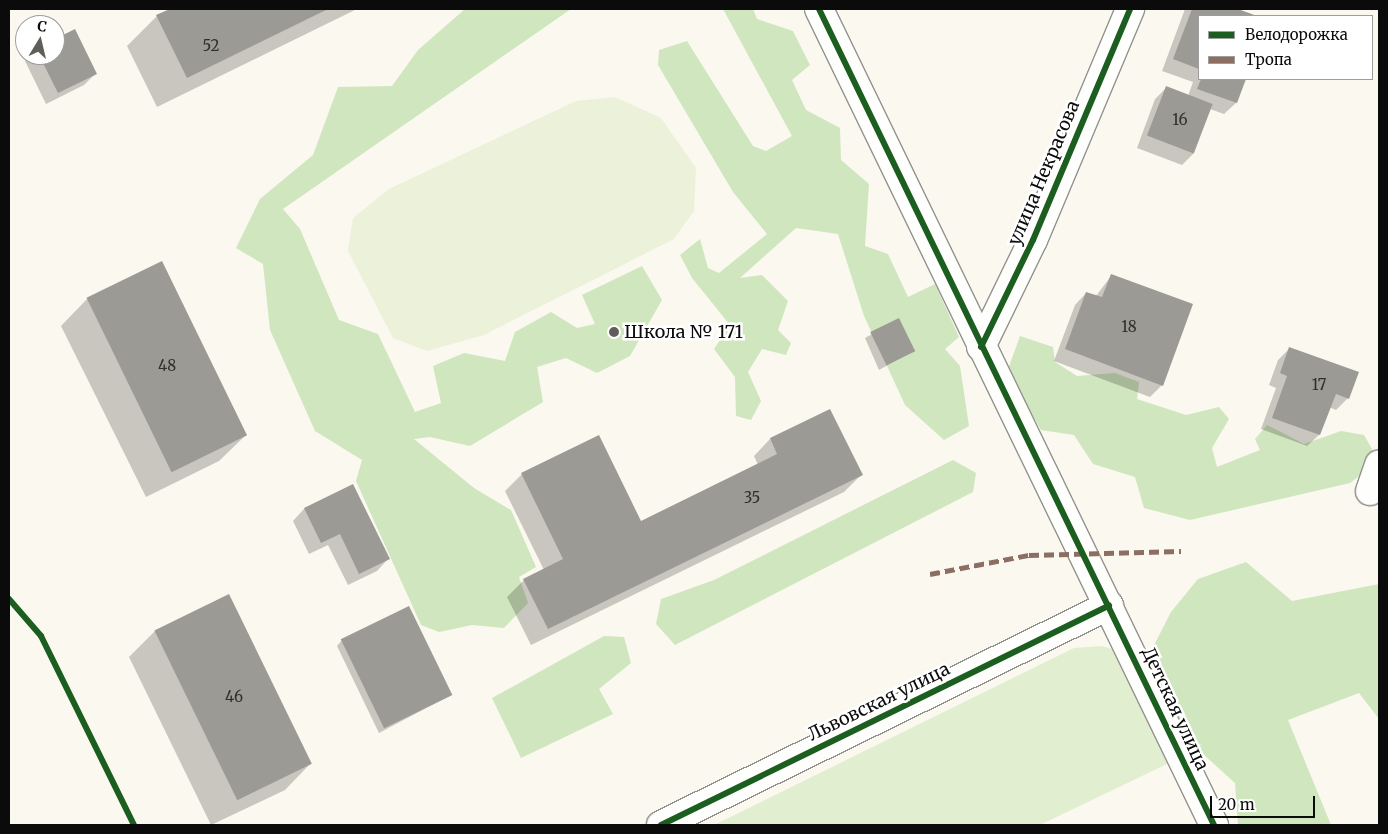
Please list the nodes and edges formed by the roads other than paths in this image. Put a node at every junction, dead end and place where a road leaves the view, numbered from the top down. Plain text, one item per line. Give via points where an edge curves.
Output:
1 (819, 9) edge
2 (1130, 9) edge
3 (981, 347) junction
4 (1379, 465) edge
5 (1370, 491) dead end
6 (1110, 606) junction
7 (661, 825) edge
8 (1214, 825) edge

1 - 3 street, Детская улица
2 - 3 street, улица Некрасова via 1033,240
3 - 6 street, Детская улица
4 - 5 street
6 - 7 street, Львовская улица
6 - 8 street, Детская улица

